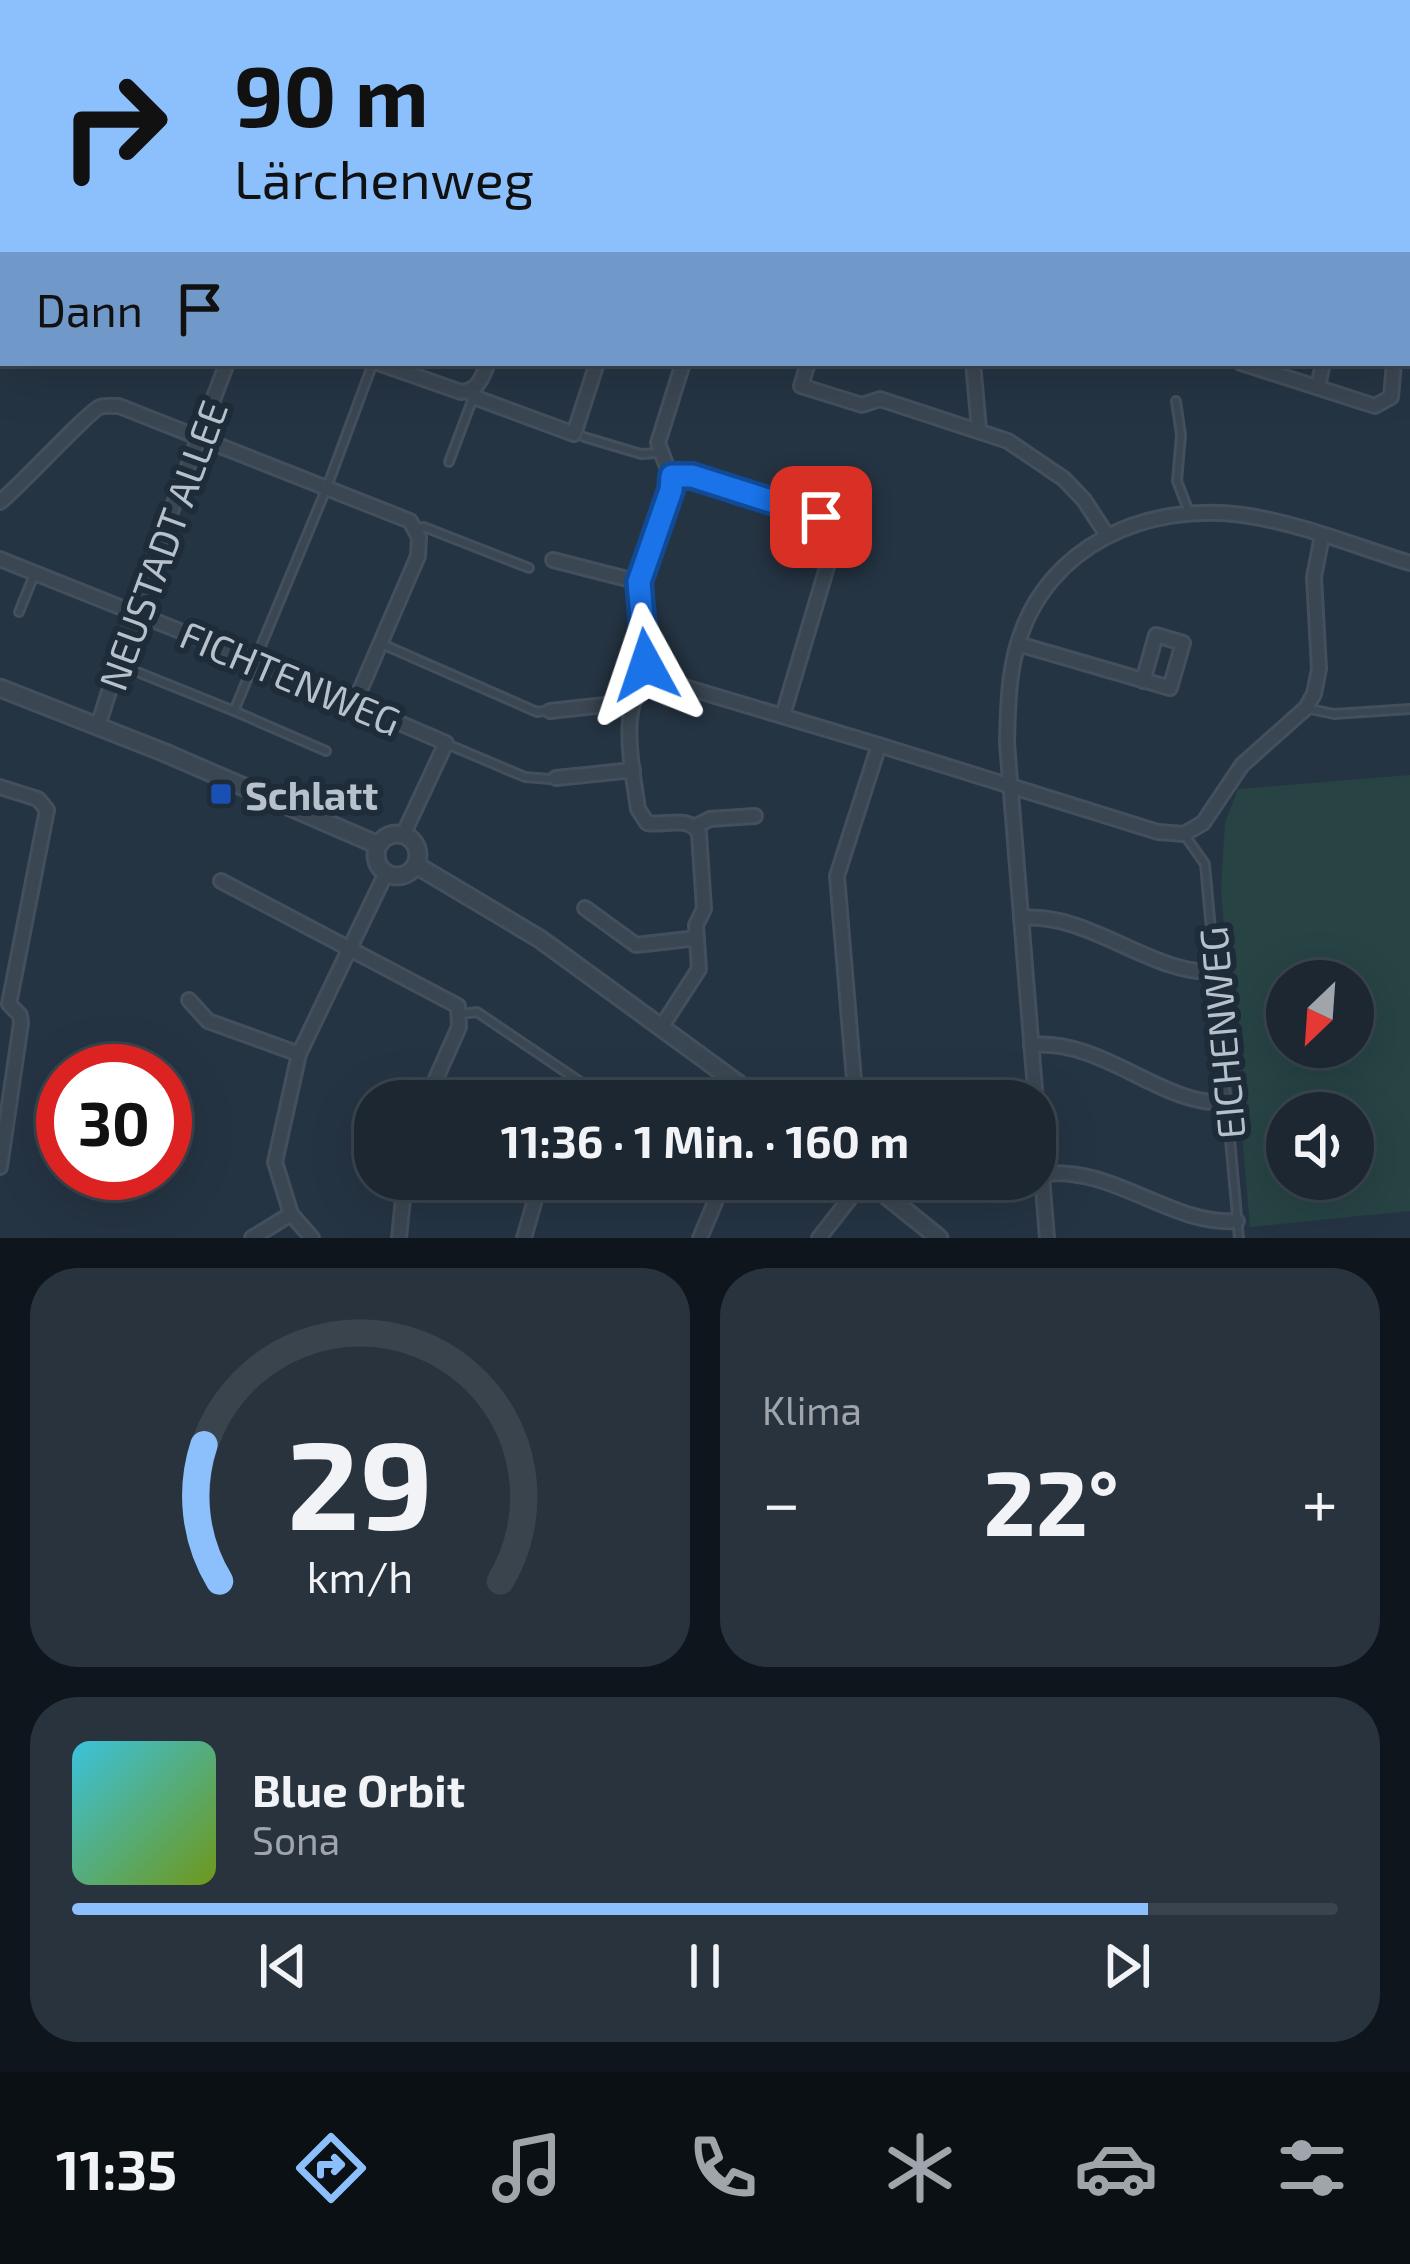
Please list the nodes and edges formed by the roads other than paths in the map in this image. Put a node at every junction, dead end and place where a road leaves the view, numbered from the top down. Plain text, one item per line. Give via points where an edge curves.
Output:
1 (225, 366) edge
2 (374, 366) edge
3 (384, 366) edge
4 (486, 366) edge
5 (596, 366) edge
6 (682, 366) edge
7 (807, 366) edge
8 (973, 366) edge
9 (1253, 366) edge
10 (1322, 366) edge
11 (1394, 366) edge
12 (1318, 387) junction
13 (472, 394) junction
14 (1175, 401) dead end
15 (979, 429) junction
16 (584, 437) dead end
17 (199, 438) junction
18 (659, 453) junction
19 (449, 462) dead end
20 (672, 476) junction
21 (327, 488) junction
22 (0, 502) edge
23 (1189, 512) junction
24 (417, 529) junction
25 (1107, 535) junction
26 (1322, 536) junction
27 (0, 559) edge
28 (553, 560) dead end
29 (1410, 563) edge
30 (529, 568) dead end
31 (35, 572) junction
32 (639, 582) junction
33 (19, 612) dead end
34 (136, 612) junction
35 (381, 644) junction
36 (1018, 644) junction
37 (256, 661) junction
38 (119, 665) junction
39 (652, 680) junction
40 (1143, 681) dead end
41 (0, 688) edge
42 (355, 702) junction
43 (629, 708) junction
44 (1306, 708) junction
45 (1410, 709) edge
46 (234, 711) junction
47 (547, 711) joint
48 (783, 715) junction
49 (98, 726) junction
50 (446, 743) junction
51 (879, 745) junction
52 (326, 751) dead end
53 (633, 770) junction
54 (553, 778) joint
55 (0, 787) edge
56 (1009, 787) junction
57 (754, 815) dead end
58 (696, 826) junction
59 (1184, 834) junction
60 (404, 835) junction
61 (378, 845) junction
62 (416, 865) junction
63 (386, 873) junction
64 (220, 881) dead end
65 (585, 908) dead end
66 (1021, 918) junction
67 (698, 938) junction
68 (348, 946) junction
69 (1218, 973) junction
70 (189, 1000) dead end
71 (4, 1003) edge
72 (461, 1014) junction
73 (662, 1026) junction
74 (1031, 1045) junction
75 (299, 1054) junction
76 (434, 1080) edge
77 (579, 1080) edge
78 (734, 1080) edge
79 (854, 1080) dead end
80 (1035, 1080) edge
81 (1228, 1102) junction
82 (0, 1167) edge
83 (1056, 1173) edge
84 (403, 1200) edge
85 (535, 1200) edge
86 (716, 1200) edge
87 (849, 1200) edge
88 (892, 1200) edge
89 (1046, 1200) edge
90 (291, 1214) junction
91 (1238, 1222) junction
92 (252, 1238) edge
93 (312, 1238) edge
94 (399, 1238) edge
95 (524, 1238) edge
96 (700, 1238) edge
97 (819, 1238) edge
98 (939, 1238) edge
99 (1048, 1238) edge
100 (1239, 1238) edge

1 - 17 street, NEUSTADT ALLEE
2 - 21 lane
3 - 13 street
4 - 13 street
5 - 13 street via 574,434
6 - 18 street
7 - 15 street via 801,386
8 - 15 street
9 - 12 street
10 - 12 street
11 - 12 street via 1385,404
13 - 19 lane
14 - 23 lane via 1177,481
15 - 25 street via 1064,479
16 - 18 lane
17 - 21 street
17 - 22 street via 104,405
17 - 34 street, NEUSTADT ALLEE
18 - 20 street
20 - 32 street
20 - 48 street via 821,517 838,530
21 - 24 street
21 - 37 lane
23 - 25 street
23 - 26 street via 1244,515
24 - 30 lane
24 - 35 street via 418,556
25 - 36 street via 1058,572
26 - 29 street
26 - 44 street via 1313,590 1319,669
27 - 31 street, FICHTENWEG
28 - 32 street
31 - 33 lane
31 - 34 street, FICHTENWEG
32 - 39 street
34 - 37 street, FICHTENWEG
34 - 38 street, NEUSTADT ALLEE
35 - 42 street
35 - 47 lane
36 - 40 street
36 - 56 street
37 - 42 street, FICHTENWEG
37 - 46 lane
38 - 46 lane
38 - 49 street, NEUSTADT ALLEE
39 - 43 street
39 - 48 street
41 - 49 street
42 - 50 street, FICHTENWEG
43 - 47 street
43 - 53 street
44 - 45 lane
44 - 59 street via 1242,765 1203,823
46 - 52 lane
48 - 51 street
49 - 61 street
50 - 54 lane, FICHTENWEG via 525,777
50 - 60 street, FICHTENWEG
51 - 56 street
51 - 79 street via 837,875
53 - 54 street
53 - 58 street via 643,820
55 - 71 street via 47,810
56 - 59 street
56 - 66 street
57 - 58 street
58 - 67 street via 704,910
59 - 69 lane, EICHENWEG via 1205,864
60 - 61 street
60 - 62 street via 416,847
61 - 63 street
62 - 63 street via 403,875
62 - 73 street
63 - 68 street
64 - 68 street
65 - 67 street via 636,945
66 - 69 street via 1058,919 1178,966
66 - 74 street
67 - 73 street via 699,969
68 - 72 street via 452,1001
68 - 75 street
69 - 81 lane, EICHENWEG
70 - 75 street via 208,1021
71 - 82 street via 21,1023
72 - 76 street
72 - 77 lane via 477,1012
73 - 78 street
74 - 80 street
74 - 81 street via 1080,1048 1199,1100
75 - 90 street via 275,1162
81 - 91 lane, EICHENWEG
83 - 91 street via 1085,1174 1203,1218
84 - 94 street
85 - 95 street
86 - 96 street
87 - 97 street
88 - 98 street
89 - 99 street
90 - 92 street
90 - 93 street
91 - 100 lane, EICHENWEG

